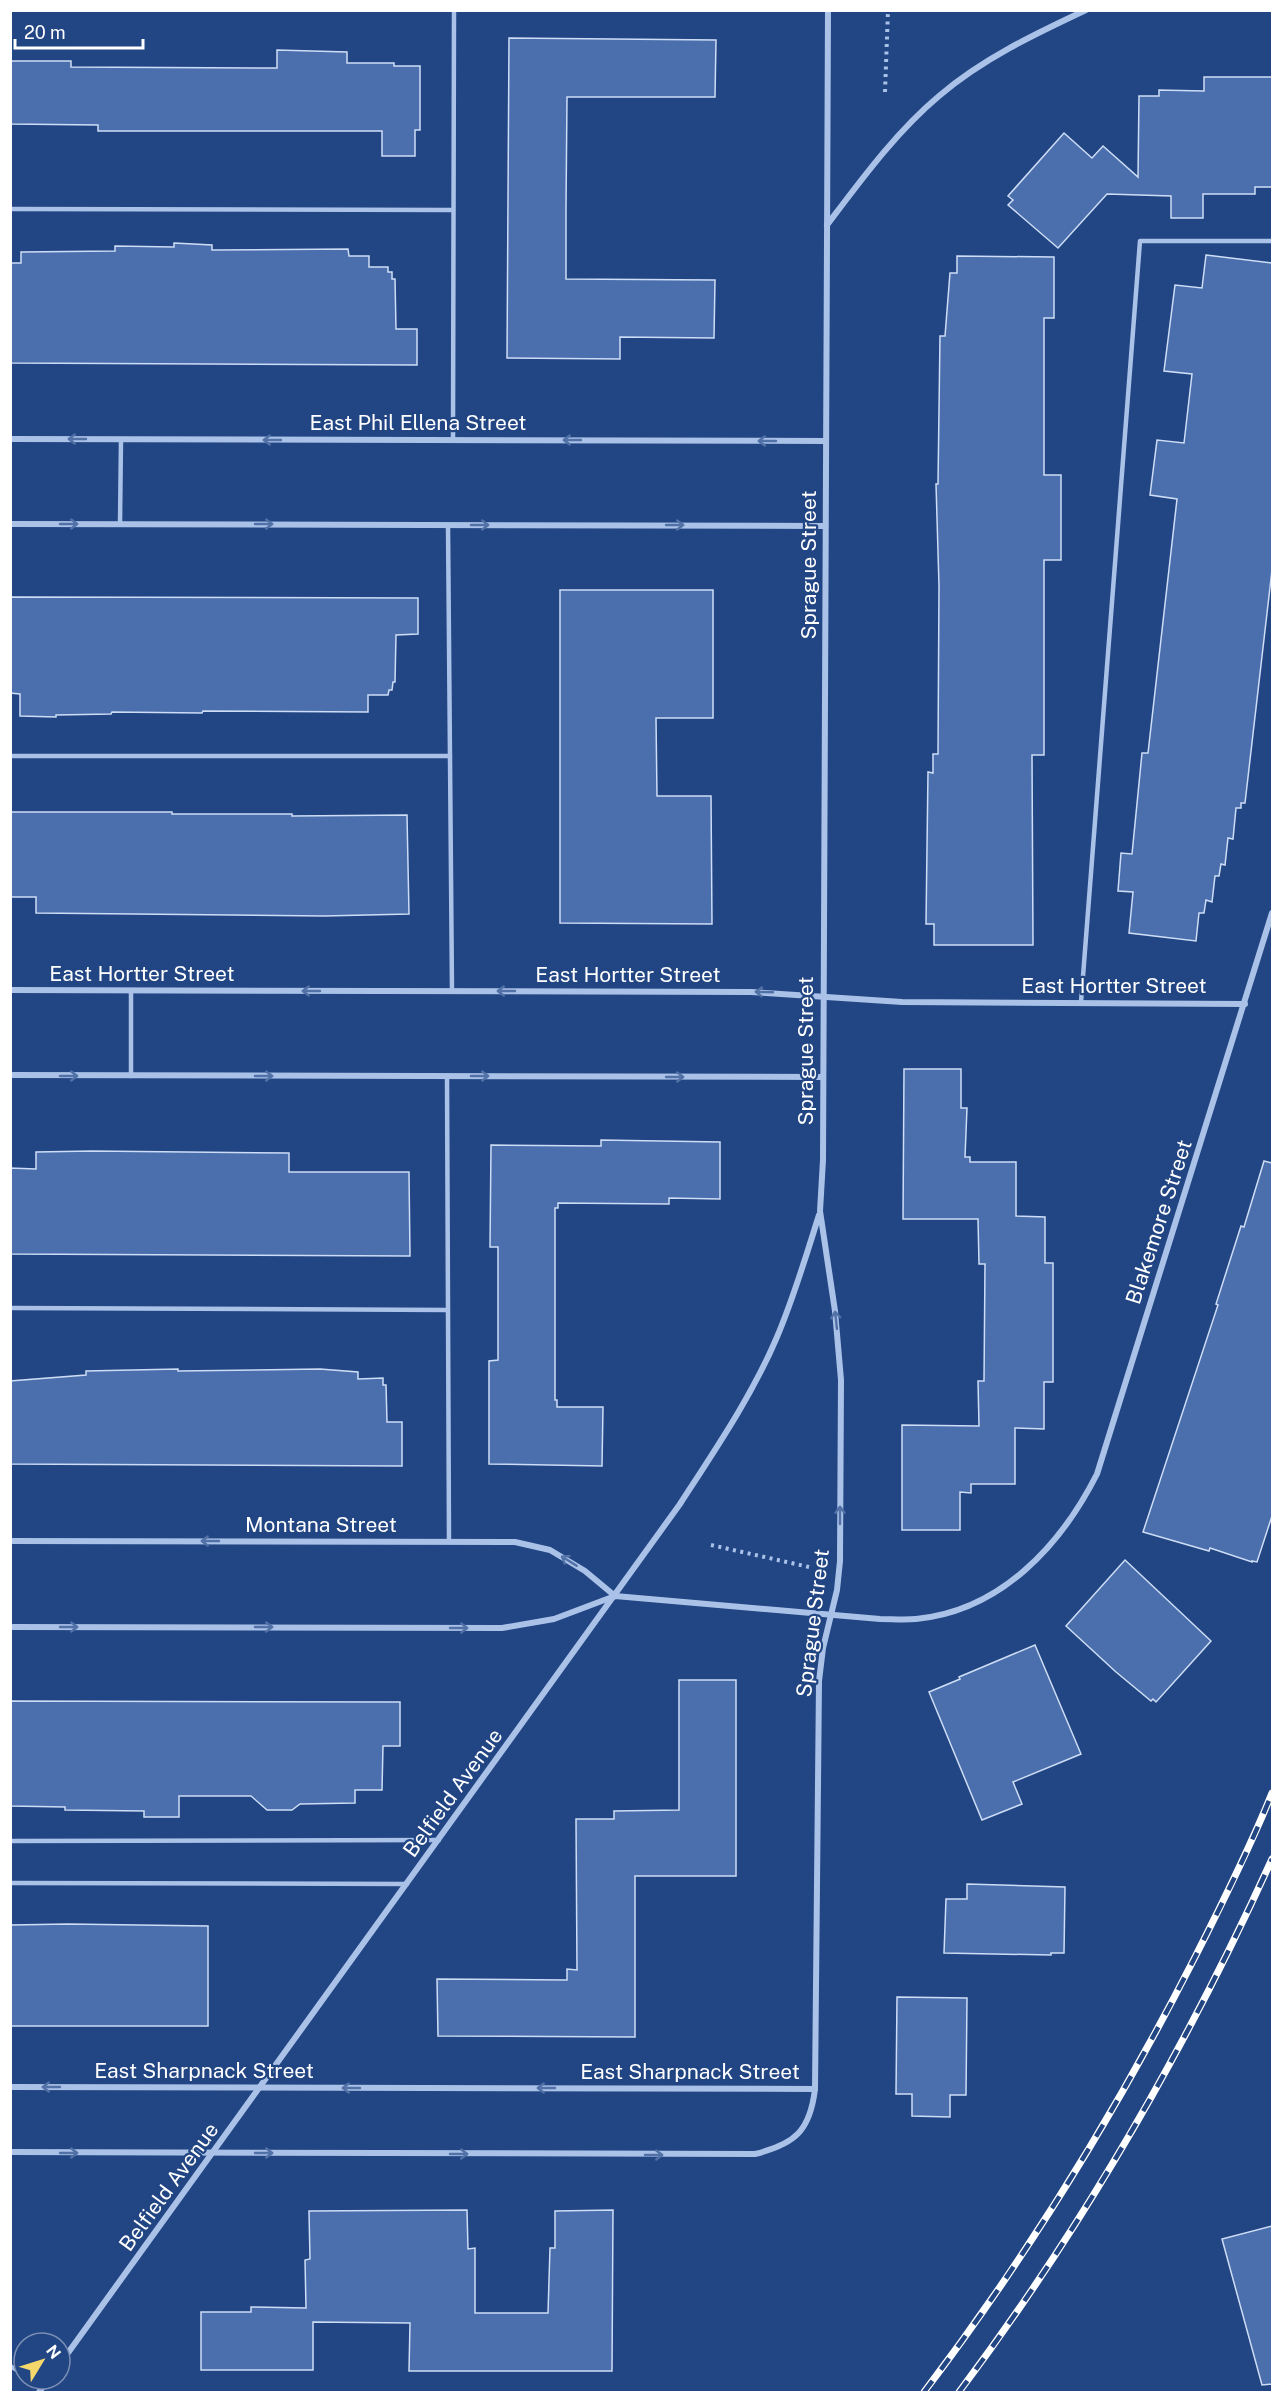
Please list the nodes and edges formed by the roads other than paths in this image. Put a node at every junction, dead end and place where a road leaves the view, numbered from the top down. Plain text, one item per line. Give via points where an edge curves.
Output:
1 (454, 10) edge
2 (828, 10) edge
3 (1086, 10) edge
4 (10, 209) edge
5 (453, 210) junction
6 (827, 225) junction
7 (1272, 241) edge
8 (10, 439) edge
9 (121, 439) junction
10 (453, 440) junction
11 (826, 441) junction
12 (10, 524) edge
13 (120, 524) junction
14 (448, 525) junction
15 (825, 526) junction
16 (10, 756) edge
17 (450, 756) junction
18 (1272, 913) edge
19 (10, 990) edge
20 (131, 990) junction
21 (452, 991) junction
22 (823, 997) junction
23 (1081, 1002) junction
24 (1245, 1004) junction
25 (10, 1076) edge
26 (132, 1076) junction
27 (447, 1076) junction
28 (823, 1077) junction
29 (820, 1211) junction
30 (10, 1308) edge
31 (448, 1310) junction
32 (10, 1541) edge
33 (449, 1542) junction
34 (615, 1596) junction
35 (830, 1615) junction
36 (10, 1626) edge
37 (439, 1840) junction
38 (10, 1841) edge
39 (10, 1883) edge
40 (408, 1884) junction
41 (10, 2087) edge
42 (261, 2088) junction
43 (815, 2089) junction
44 (10, 2152) edge
45 (214, 2153) junction
46 (72, 2348) edge

1 - 5 lane
2 - 6 street, Sprague Street
3 - 6 street via 1005,50 939,96 886,150
4 - 5 lane
5 - 10 lane
6 - 11 street, Sprague Street
7 - 23 lane via 1140,241
9 -> 8 street, East Phil Ellena Street
10 -> 9 street, East Phil Ellena Street
9 - 13 lane
11 -> 10 street, East Phil Ellena Street
11 - 15 street, Sprague Street
12 -> 13 street
13 -> 14 street
14 -> 15 street
14 - 17 lane
15 - 22 street, Sprague Street
16 - 17 lane
17 - 21 lane
18 - 24 street, Blakemore Street
19 - 20 street, East Hortter Street
21 -> 20 street, East Hortter Street
20 - 26 lane
22 -> 21 street, East Hortter Street via 751,992
22 - 23 street, East Hortter Street via 902,1002
22 - 28 street, Sprague Street
23 - 24 street, East Hortter Street
24 - 35 street, Blakemore Street via 1097,1474 1061,1534 1012,1582 951,1612 916,1619
25 -> 26 street
26 -> 27 street
27 -> 28 street
27 - 31 lane
28 - 29 street, Sprague Street
29 - 34 street, Belfield Avenue via 777,1337 748,1395 680,1504
35 -> 29 street, Sprague Street via 840,1561 841,1380
30 - 31 lane
31 - 33 lane
33 -> 32 street, Montana Street
34 -> 33 street, Montana Street via 585,1571 550,1550 515,1542
34 - 35 street
36 -> 34 street via 502,1629 554,1619
34 - 37 street, Belfield Avenue
35 - 43 street, Sprague Street via 819,1681
37 - 38 lane
37 - 40 street, Belfield Avenue
39 - 40 lane
40 - 42 street, Belfield Avenue
42 -> 41 street, East Sharpnack Street
43 -> 42 street, East Sharpnack Street
42 - 45 street, Belfield Avenue
45 -> 43 street, East Sharpnack Street via 755,2154 792,2140 813,2109
44 -> 45 street, East Sharpnack Street
45 - 46 street, Belfield Avenue

